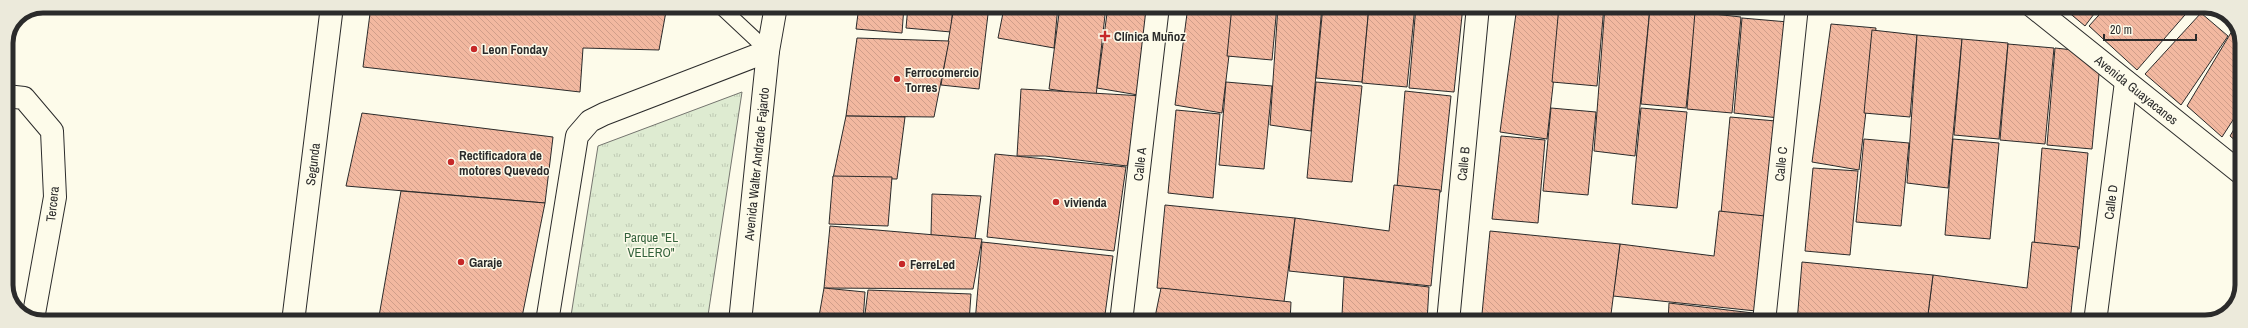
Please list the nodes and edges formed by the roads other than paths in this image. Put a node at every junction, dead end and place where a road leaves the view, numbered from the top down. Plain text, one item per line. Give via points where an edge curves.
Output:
1 (331, 13) edge
2 (727, 13) edge
3 (775, 13) edge
4 (1157, 13) edge
5 (1477, 13) edge
6 (1796, 13) edge
7 (2041, 13) edge
8 (768, 51) junction
9 (2126, 82) junction
10 (15, 97) edge
11 (2235, 168) edge
12 (35, 314) edge
13 (294, 315) edge
14 (548, 315) edge
15 (741, 315) edge
16 (1122, 315) edge
17 (1449, 315) edge
18 (1765, 315) edge
19 (2096, 315) edge

1 - 13 street, Segunda
2 - 8 lane
3 - 8 street, Avenida Walter Andrade Fajardo
4 - 16 street, Calle A
5 - 17 street, Calle B
6 - 18 street, Calle C
7 - 9 street, Avenida Guayacanes
8 - 14 street via 604,114 590,121 577,136
8 - 15 street, Avenida Walter Andrade Fajardo
9 - 11 street, Avenida Guayacanes
9 - 19 street, Calle D
10 - 12 street, Tercera via 52,131 55,189

